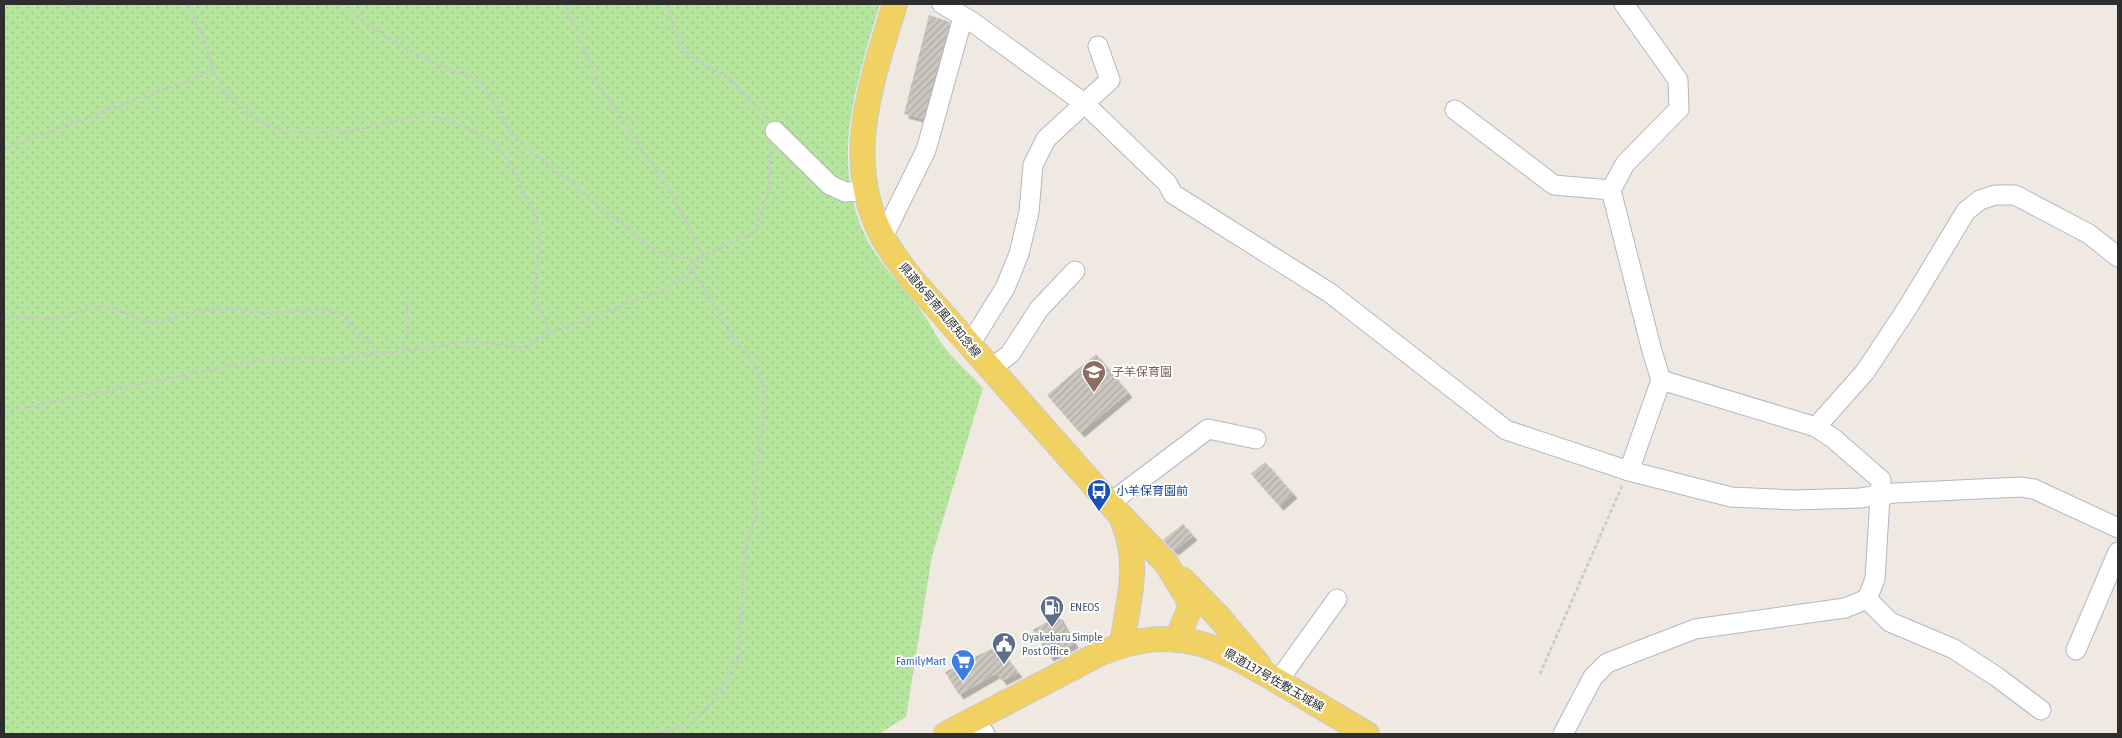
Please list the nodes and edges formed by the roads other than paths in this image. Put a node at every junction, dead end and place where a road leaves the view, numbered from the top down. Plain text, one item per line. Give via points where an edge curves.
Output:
1 (896, 4) edge
2 (942, 4) edge
3 (1624, 4) edge
4 (963, 17) junction
5 (1098, 46) dead end
6 (1084, 103) junction
7 (1455, 110) dead end
8 (776, 131) road end
9 (1611, 190) junction
10 (866, 191) junction
11 (883, 237) junction
12 (2118, 257) edge
13 (1075, 271) dead end
14 (969, 346) junction
15 (990, 369) junction
16 (1662, 380) junction
17 (1816, 427) junction
18 (1256, 440) dead end
19 (1628, 471) junction
20 (1880, 496) junction
21 (1115, 510) junction
22 (2118, 528) edge
23 (2118, 552) edge
24 (1166, 563) junction
25 (1867, 598) junction
26 (1337, 599) dead end
27 (1177, 640) junction
28 (1122, 645) junction
29 (2076, 650) dead end
30 (1271, 677) junction
31 (2041, 710) dead end
32 (979, 727) edge
33 (946, 734) edge
34 (1365, 734) edge
35 (1563, 734) edge

1 - 10 main road, 県道86号南風原知念線 via 862,127 861,157
2 - 4 street
3 - 9 street via 1678,80 1679,109 1625,164
4 - 6 street
4 - 11 street via 926,150
5 - 6 street via 1110,80
6 - 14 street via 1046,139 1033,166 1029,212 1020,254 1005,288
6 - 19 street via 1167,183 1173,194 1330,293 1506,430
7 - 9 street via 1554,186
8 - 10 street via 830,185 845,192
9 - 16 street
10 - 11 main road, 県道86号南風原知念線
11 - 14 main road, 県道86号南風原知念線 via 910,277
12 - 17 street via 2089,234 2015,195 1995,195 1980,200 1966,211 1865,372
13 - 15 street via 1039,309 1010,354
14 - 15 main road, 県道86号南風原知念線
15 - 21 main road, 県道86号南風原知念線
16 - 17 street
16 - 19 street
17 - 20 street via 1880,480
18 - 21 street via 1208,429
19 - 20 street via 1731,497 1794,500
20 - 22 street via 2028,488
20 - 25 street via 1875,579
21 - 24 main road, 県道86号南風原知念線
21 - 28 main road, 県道86号南風原知念線 via 1131,542 1134,566
23 - 29 street
24 - 27 main road, 県道86号南風原知念線 via 1190,607
24 - 30 main road
25 - 31 street via 1890,622 1954,649
25 - 35 street via 1845,608 1695,629 1607,663 1593,677
26 - 30 street
27 - 28 main road
27 - 30 main road, 県道137号佐敷玉城線 via 1216,648
28 - 32 main road via 1087,659
30 - 34 main road, 県道137号佐敷玉城線
32 - 33 main road

